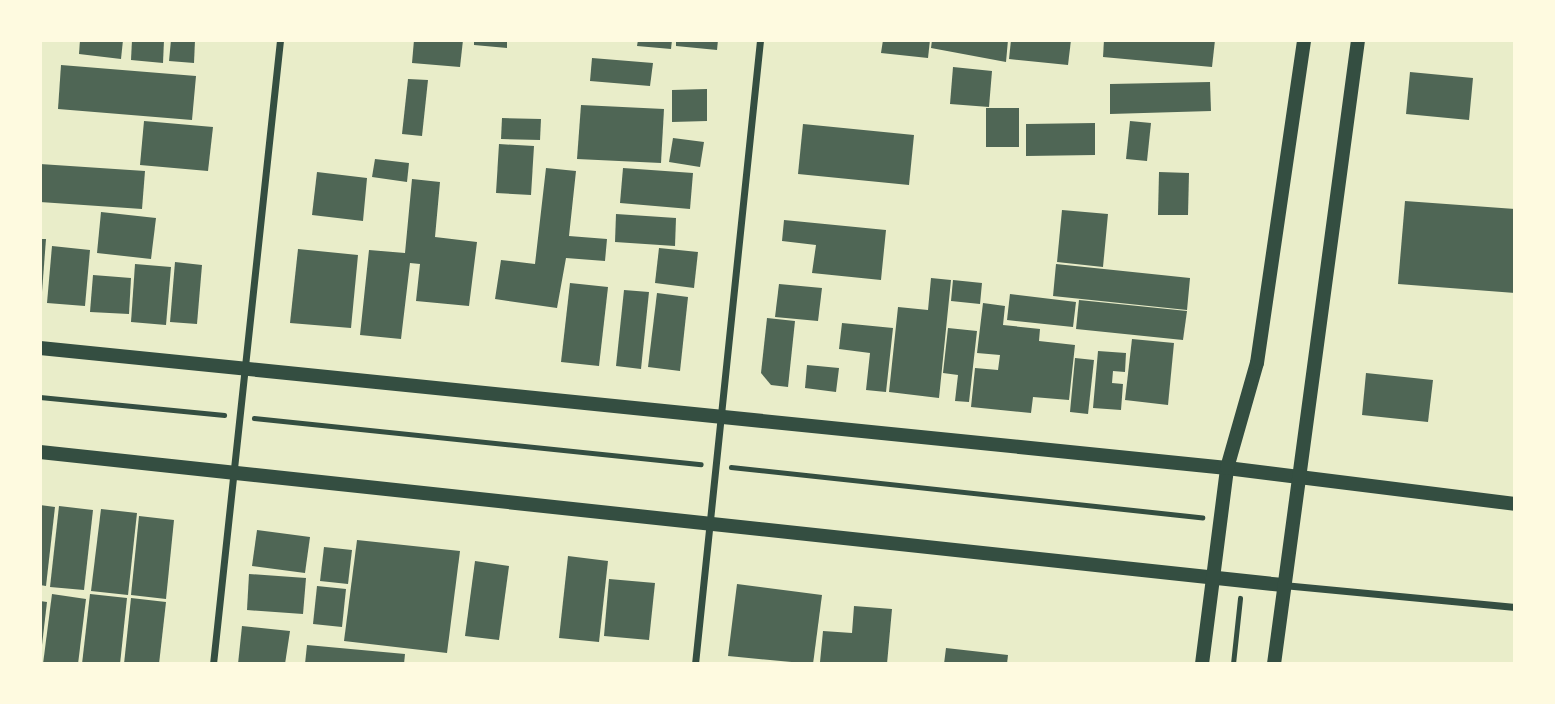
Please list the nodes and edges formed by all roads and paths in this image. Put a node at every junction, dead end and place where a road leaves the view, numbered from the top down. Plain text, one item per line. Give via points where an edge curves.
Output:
1 (280, 40) edge
2 (760, 40) edge
3 (1304, 40) edge
4 (1358, 40) edge
5 (40, 348) edge
6 (248, 370) junction
7 (40, 397) edge
8 (241, 417) junction
9 (721, 418) junction
10 (40, 452) edge
11 (716, 466) junction
12 (1227, 468) junction
13 (234, 474) junction
14 (1296, 476) junction
15 (1515, 504) edge
16 (1221, 519) junction
17 (711, 523) junction
18 (1213, 576) junction
19 (1242, 579) junction
20 (1283, 585) junction
21 (1515, 607) edge
22 (213, 664) edge
23 (695, 664) edge
24 (1202, 664) edge
25 (1233, 664) edge
26 (1274, 664) edge

1 - 6 street
2 - 9 street
3 - 12 main road via 1256,363
4 - 14 main road
5 - 6 main road
6 - 8 street
6 - 9 main road
7 - 8 path
8 - 11 path
8 - 13 street
9 - 11 street
9 - 12 main road
10 - 13 main road
11 - 16 path
11 - 17 street
12 - 14 main road
12 - 16 main road
13 - 17 main road
13 - 22 street
14 - 15 main road
14 - 20 main road
16 - 18 main road
17 - 18 main road
17 - 23 street
18 - 19 main road
18 - 24 main road
19 - 20 main road
19 - 25 path
20 - 21 street
20 - 26 main road

